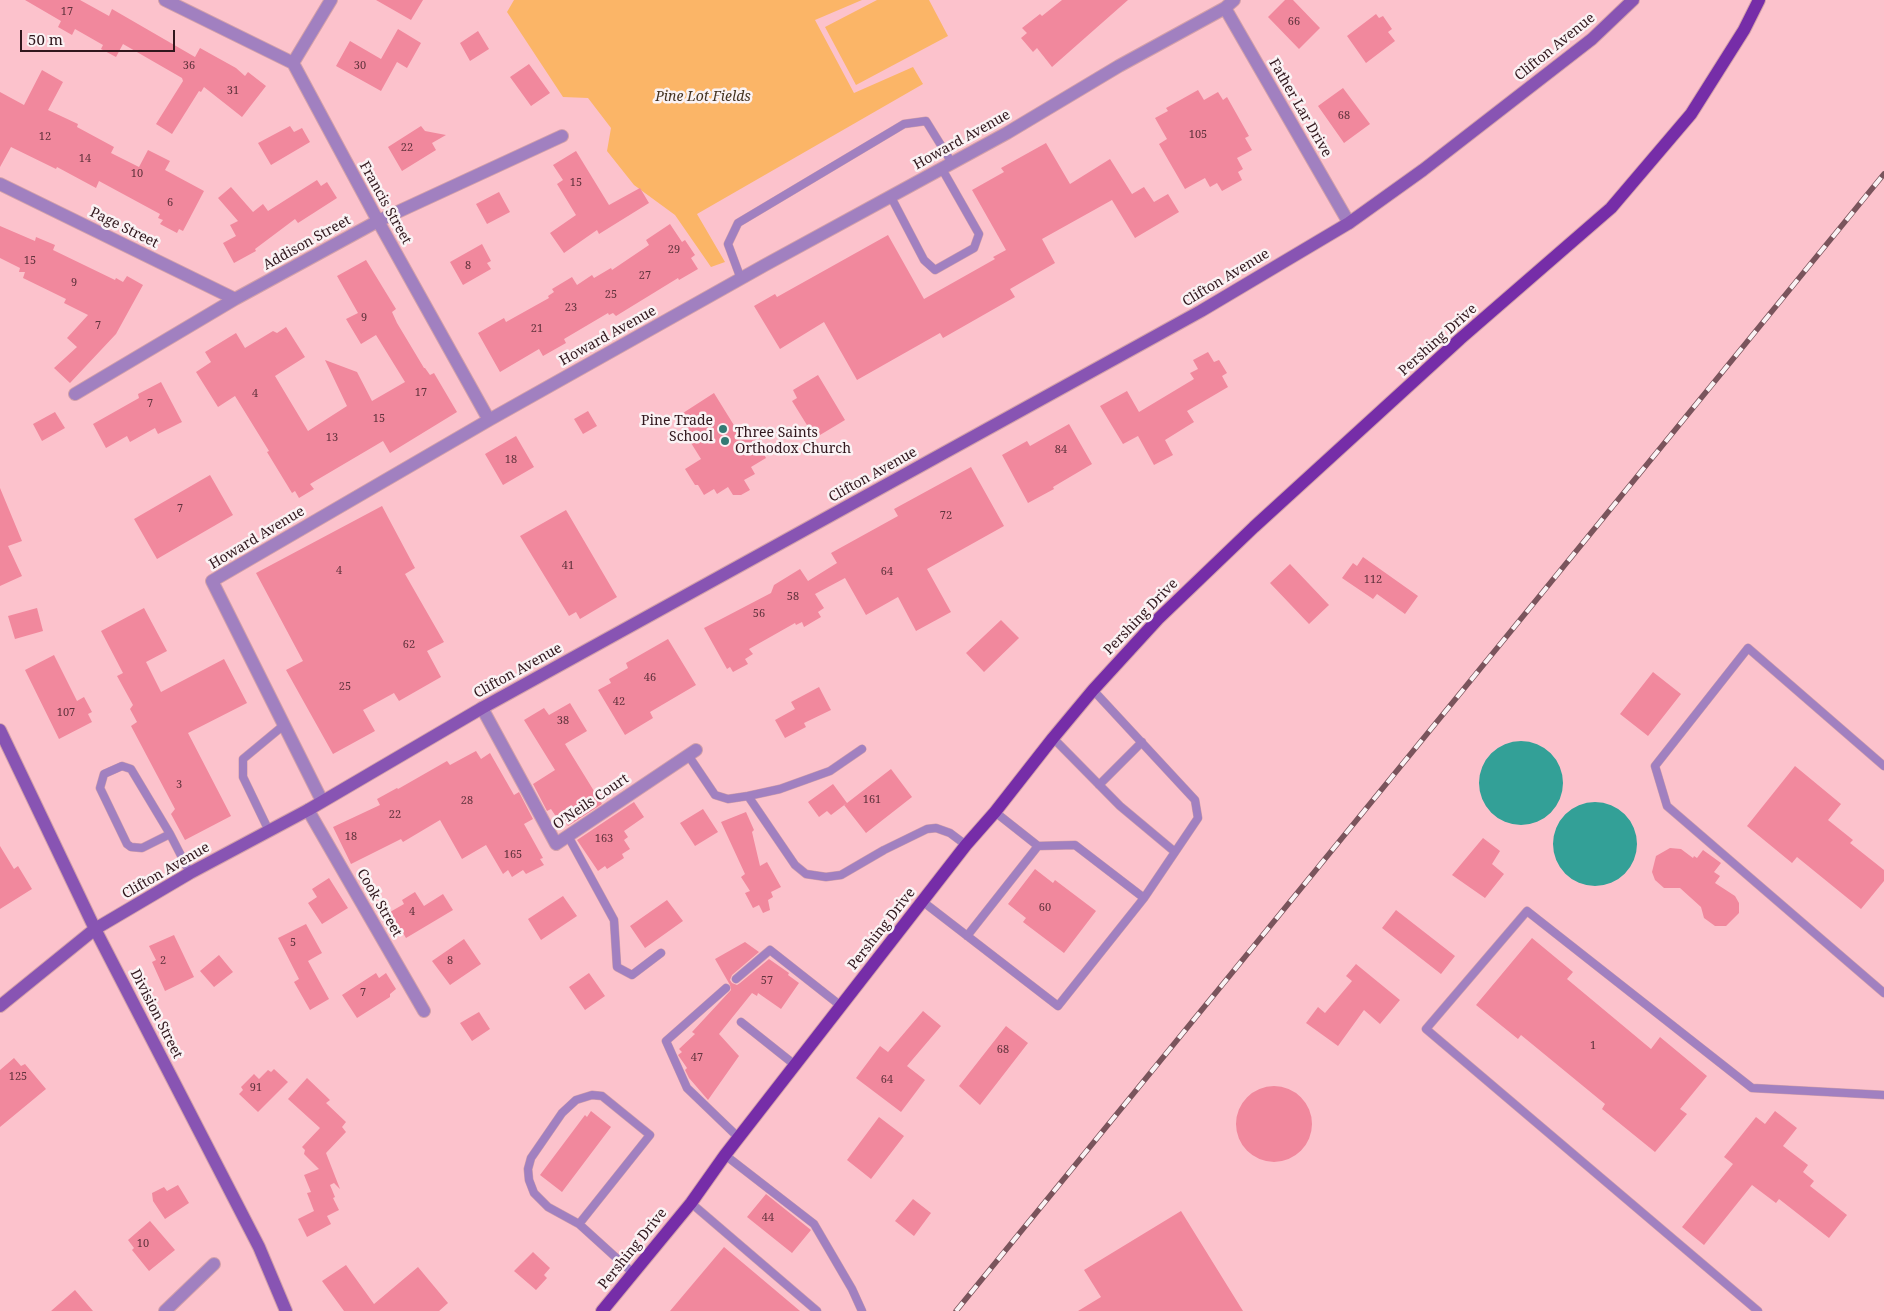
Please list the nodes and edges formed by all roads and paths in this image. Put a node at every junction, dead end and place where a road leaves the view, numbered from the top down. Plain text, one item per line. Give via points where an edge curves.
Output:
1 (165, 0) edge
2 (331, 0) edge
3 (1633, 0) edge
4 (1759, 0) edge
5 (1230, 4) edge
6 (293, 63) junction
7 (562, 136) dead end
8 (947, 166) junction
9 (0, 184) edge
10 (891, 197) junction
11 (378, 221) junction
12 (1349, 223) junction
13 (740, 279) junction
14 (235, 299) junction
15 (75, 394) dead end
16 (489, 420) junction
17 (1093, 690) junction
18 (482, 708) junction
19 (284, 725) junction
20 (0, 730) edge
21 (1053, 738) junction
22 (1142, 742) junction
23 (862, 749) dead end
24 (692, 753) joint
25 (1884, 766) edge
26 (1099, 785) junction
27 (748, 796) junction
28 (322, 801) junction
29 (308, 810) junction
30 (995, 812) junction
31 (269, 831) junction
32 (170, 834) junction
33 (568, 836) junction
34 (966, 846) junction
35 (1038, 846) junction
36 (1175, 852) junction
37 (190, 873) junction
38 (1144, 898) junction
39 (922, 901) junction
40 (95, 929) junction
41 (967, 936) junction
42 (661, 953) dead end
43 (736, 979) dead end
44 (726, 988) dead end
45 (1884, 993) edge
46 (0, 1006) edge
47 (841, 1006) junction
48 (424, 1010) dead end
49 (741, 1022) dead end
50 (795, 1065) junction
51 (1884, 1095) edge
52 (738, 1138) junction
53 (725, 1156) junction
54 (691, 1203) junction
55 (579, 1224) junction
56 (214, 1264) dead end
57 (633, 1273) junction
58 (164, 1311) edge
59 (286, 1311) edge
60 (602, 1311) edge
61 (817, 1311) edge
62 (862, 1311) edge
63 (1758, 1311) edge

1 - 6 street
2 - 6 street
3 - 12 main road, Clifton Avenue via 1577,51
4 - 17 main road, Pershing Drive via 1744,30 1690,114 1611,208 1460,339 1268,515 1158,619
5 - 8 street, Howard Avenue
5 - 12 street, Father Lar Drive
6 - 11 street, Francis Street
7 - 11 street, Addison Street
8 - 10 street, Howard Avenue
8 - 10 lane via 979,234 974,248 934,270 924,260
8 - 13 lane via 926,121 904,124 738,223 728,244
9 - 14 street, Page Street
10 - 13 street, Howard Avenue
11 - 14 street, Addison Street
11 - 16 street, Francis Street
12 - 18 main road, Clifton Avenue via 1201,312
13 - 16 street, Howard Avenue
14 - 15 street, Addison Street
16 - 19 street, Howard Avenue via 212,581
17 - 21 main road, Pershing Drive
17 - 22 lane
18 - 28 main road, Clifton Avenue
18 - 33 street, O'Neils Court via 556,844
19 - 28 street, Howard Avenue
19 - 31 lane via 243,759 243,777
20 - 40 main road, Division Street
21 - 26 lane
21 - 30 main road, Pershing Drive
22 - 26 lane
22 - 36 lane via 1195,800 1198,818
23 - 27 lane via 830,770 780,789
24 - 27 lane via 715,795 728,799
24 - 33 street, O'Neils Court
25 - 45 lane via 1748,648 1655,766 1667,806
26 - 36 lane
27 - 34 lane via 795,865 806,874 841,875 927,829 936,828 950,833
28 - 29 main road, Clifton Avenue
29 - 31 main road, Clifton Avenue
29 - 48 street, Cook Street
30 - 34 main road, Pershing Drive
30 - 35 lane
31 - 37 main road, Clifton Avenue
32 - 32 lane via 131,769 122,766 104,774 100,788 131,848 142,848
32 - 37 lane
33 - 42 lane via 614,920 617,967 632,975
34 - 39 main road, Pershing Drive
35 - 38 lane via 1075,844
35 - 41 lane
36 - 38 lane
37 - 40 main road, Clifton Avenue
38 - 41 lane via 1058,1006
39 - 41 lane
39 - 47 main road, Pershing Drive
40 - 46 main road, Clifton Avenue
40 - 59 main road, Division Street via 259,1247
43 - 47 lane via 770,950
44 - 52 lane via 666,1041 688,1088
47 - 50 main road, Pershing Drive
49 - 50 lane
50 - 52 main road, Pershing Drive
51 - 63 lane via 1752,1088 1527,910 1426,1029
52 - 53 main road, Pershing Drive
53 - 54 main road, Pershing Drive
53 - 62 lane via 814,1224
54 - 57 main road, Pershing Drive
54 - 61 lane
55 - 55 lane via 650,1135 602,1096 592,1095 576,1100 562,1113 531,1158 528,1169 528,1180 534,1193 548,1207
55 - 57 lane
56 - 58 street
57 - 60 main road, Pershing Drive

